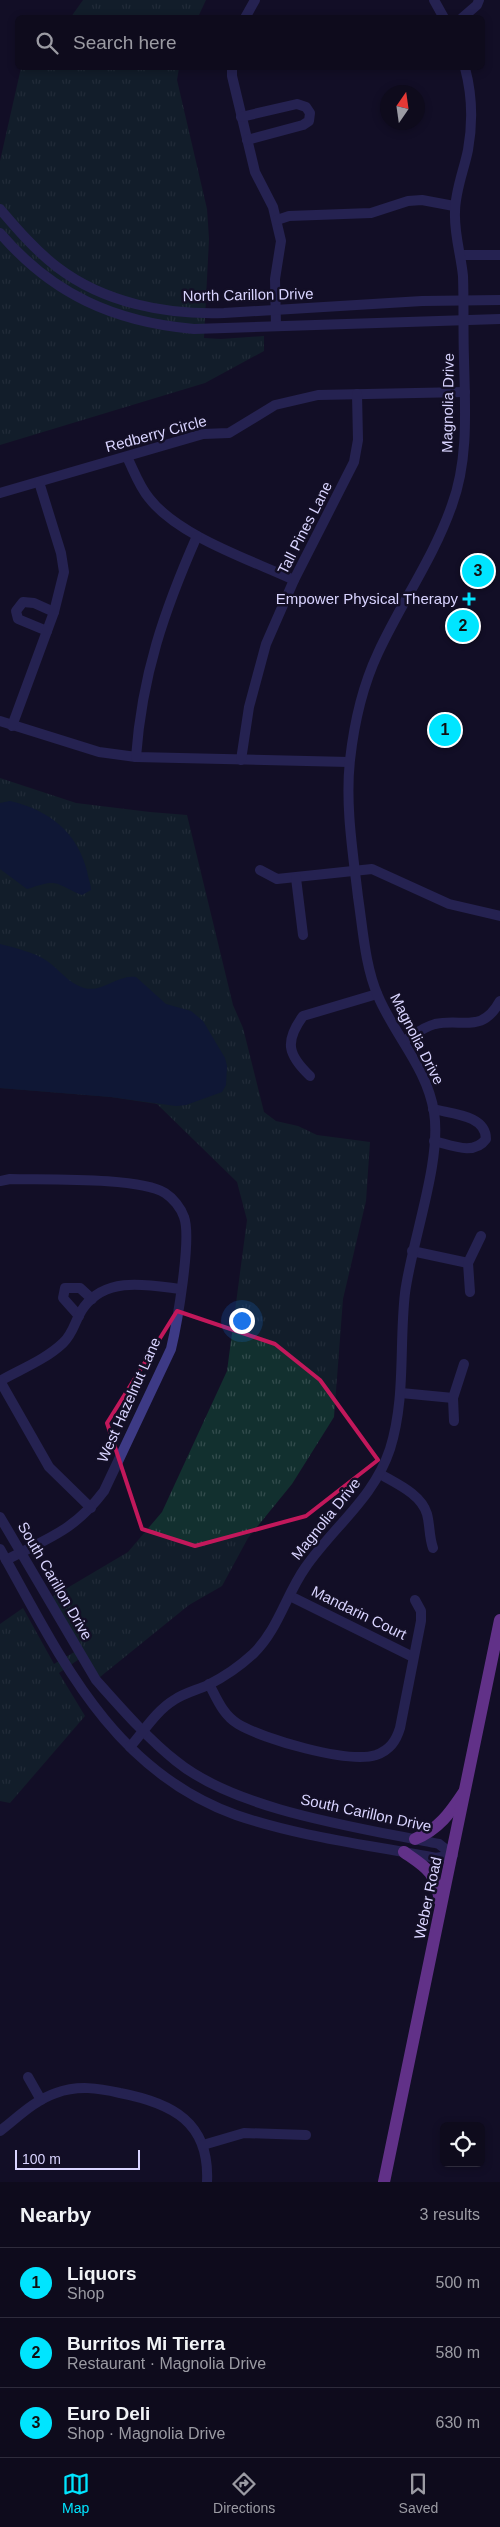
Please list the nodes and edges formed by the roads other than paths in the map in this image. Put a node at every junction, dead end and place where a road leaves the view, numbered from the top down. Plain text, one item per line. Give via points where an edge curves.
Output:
1 (255, 0) edge
2 (434, 0) edge
3 (479, 0) edge
4 (248, 15) edge
5 (442, 15) edge
6 (465, 15) edge
7 (232, 70) edge
8 (466, 70) edge
9 (242, 117) junction
10 (247, 140) junction
11 (454, 206) junction
12 (0, 209) edge
13 (277, 220) junction
14 (0, 233) edge
15 (460, 255) junction
16 (500, 255) edge
17 (463, 300) junction
18 (500, 300) edge
19 (276, 310) junction
20 (463, 319) junction
21 (500, 319) edge
22 (276, 326) junction
23 (464, 392) junction
24 (356, 394) junction
25 (127, 457) junction
26 (39, 482) junction
27 (0, 493) edge
28 (197, 536) junction
29 (294, 580) junction
30 (54, 612) junction
31 (47, 631) junction
32 (0, 721) edge
33 (12, 726) junction
34 (136, 757) junction
35 (241, 760) junction
36 (349, 762) junction
37 (260, 870) dead end
38 (355, 872) junction
39 (296, 878) junction
40 (500, 916) edge
41 (303, 935) dead end
42 (377, 994) junction
43 (500, 1001) edge
44 (404, 1042) junction
45 (310, 1076) dead end
46 (434, 1109) junction
47 (434, 1142) junction
48 (0, 1181) edge
49 (481, 1236) dead end
50 (412, 1251) junction
51 (468, 1263) junction
52 (180, 1288) junction
53 (470, 1292) dead end
54 (92, 1299) junction
55 (79, 1316) junction
56 (464, 1364) dead end
57 (0, 1381) edge
58 (401, 1393) junction
59 (453, 1398) junction
60 (454, 1421) dead end
61 (380, 1474) junction
62 (91, 1508) junction
63 (0, 1517) edge
64 (433, 1548) dead end
65 (0, 1549) edge
66 (20, 1552) junction
67 (6, 1560) junction
68 (290, 1596) junction
69 (415, 1600) dead end
70 (500, 1620) edge
71 (413, 1657) junction
72 (209, 1684) junction
73 (144, 1731) junction
74 (130, 1747) junction
75 (468, 1785) junction
76 (415, 1839) junction
77 (404, 1852) junction
78 (453, 1855) junction
79 (442, 1909) junction
80 (28, 2077) dead end
81 (40, 2100) junction
82 (0, 2131) edge
83 (306, 2135) dead end
84 (203, 2145) junction
85 (207, 2182) edge
86 (384, 2182) edge

1 - 4 street
2 - 5 street
3 - 6 street
7 - 9 street
8 - 11 street, Magnolia Drive via 472,116 469,148
9 - 10 street
9 - 10 street via 297,104 306,107 310,113 309,121 303,126
10 - 13 street via 255,172
11 - 13 street via 408,200 371,213 289,216
11 - 15 street, Magnolia Drive
12 - 19 street, North Carillon Drive via 28,242 58,268 93,288 128,302 194,314
13 - 19 street via 281,241 275,279
14 - 22 street, North Carillon Drive via 27,262 56,284 123,317 157,326 194,329
15 - 16 street
15 - 17 street, Magnolia Drive
17 - 18 street, North Carillon Drive
17 - 19 street, North Carillon Drive
17 - 20 street, Magnolia Drive
19 - 22 street
20 - 21 street, North Carillon Drive
20 - 22 street, North Carillon Drive
20 - 23 street, Magnolia Drive
23 - 24 street, Redberry Circle
23 - 36 street, Magnolia Drive via 464,448 454,503 368,677
24 - 25 street, Redberry Circle via 295,398 275,405 229,433 203,434
24 - 29 street, Tall Pines Lane via 358,440 354,462
25 - 26 street, Redberry Circle
25 - 28 street via 149,498 164,514
26 - 27 street, Redberry Circle
26 - 30 street via 64,572
28 - 29 street
28 - 34 street via 155,644 141,707
29 - 35 street, Tall Pines Lane via 256,673
30 - 31 street
30 - 31 street via 23,602 16,611 18,619
31 - 33 street
32 - 33 street
33 - 34 street via 99,752
34 - 35 street
35 - 36 street
36 - 38 street, Magnolia Drive
37 - 39 street via 277,879
38 - 39 street
38 - 40 street via 372,869 449,904
38 - 42 street, Magnolia Drive via 364,942
39 - 41 street
42 - 44 street, Magnolia Drive
42 - 45 street via 303,1016 293,1033 291,1045 295,1062
43 - 44 street via 490,1016 481,1022 431,1025
44 - 46 street, Magnolia Drive
46 - 47 street, Magnolia Drive
46 - 47 street via 472,1119 484,1126 486,1139 477,1148 469,1149
47 - 50 street, Magnolia Drive
48 - 52 street, West Hazelnut Lane via 140,1184 166,1194 184,1217 187,1235
49 - 51 street
50 - 51 street
50 - 58 street, Magnolia Drive via 405,1295
51 - 53 street
52 - 54 street via 130,1283 106,1290
52 - 62 street, West Hazelnut Lane via 171,1349 104,1491
54 - 55 street
54 - 55 street via 80,1288 65,1288 63,1298
55 - 57 street via 73,1331 50,1354
56 - 59 street
57 - 62 street via 49,1467
58 - 59 street
58 - 61 street, Magnolia Drive via 397,1421
59 - 60 street
61 - 64 street via 410,1492 421,1503 427,1514
61 - 68 street, Magnolia Drive via 367,1496 302,1572
62 - 66 street, West Hazelnut Lane via 67,1529
63 - 66 street, South Carillon Drive
65 - 67 street, South Carillon Drive
66 - 67 street, West Hazelnut Lane
66 - 73 street, South Carillon Drive via 96,1680
67 - 74 street, South Carillon Drive via 70,1674 90,1704
68 - 71 street, Mandarin Court
68 - 72 street, Magnolia Drive via 256,1651
69 - 71 street, Mandarin Court via 422,1621
70 - 75 main road, Weber Road
71 - 72 street, Mandarin Court via 396,1740 387,1749 362,1758 295,1745 238,1724 220,1707
72 - 73 street, Magnolia Drive via 175,1698
73 - 74 street, Magnolia Drive
73 - 76 street, South Carillon Drive via 177,1762 208,1782 246,1798 290,1812
74 - 77 street, South Carillon Drive via 149,1765 187,1791 235,1814 282,1828
75 - 76 main road via 445,1820
75 - 78 main road, Weber Road
76 - 78 street, South Carillon Drive via 439,1844
77 - 78 street, South Carillon Drive via 436,1858
77 - 79 main road via 431,1871 437,1882
78 - 79 main road, Weber Road
79 - 86 main road, Weber Road
80 - 81 street
81 - 82 street
81 - 84 street via 57,2092 82,2087 152,2100 176,2111 190,2124
83 - 84 street via 244,2133
84 - 85 street

